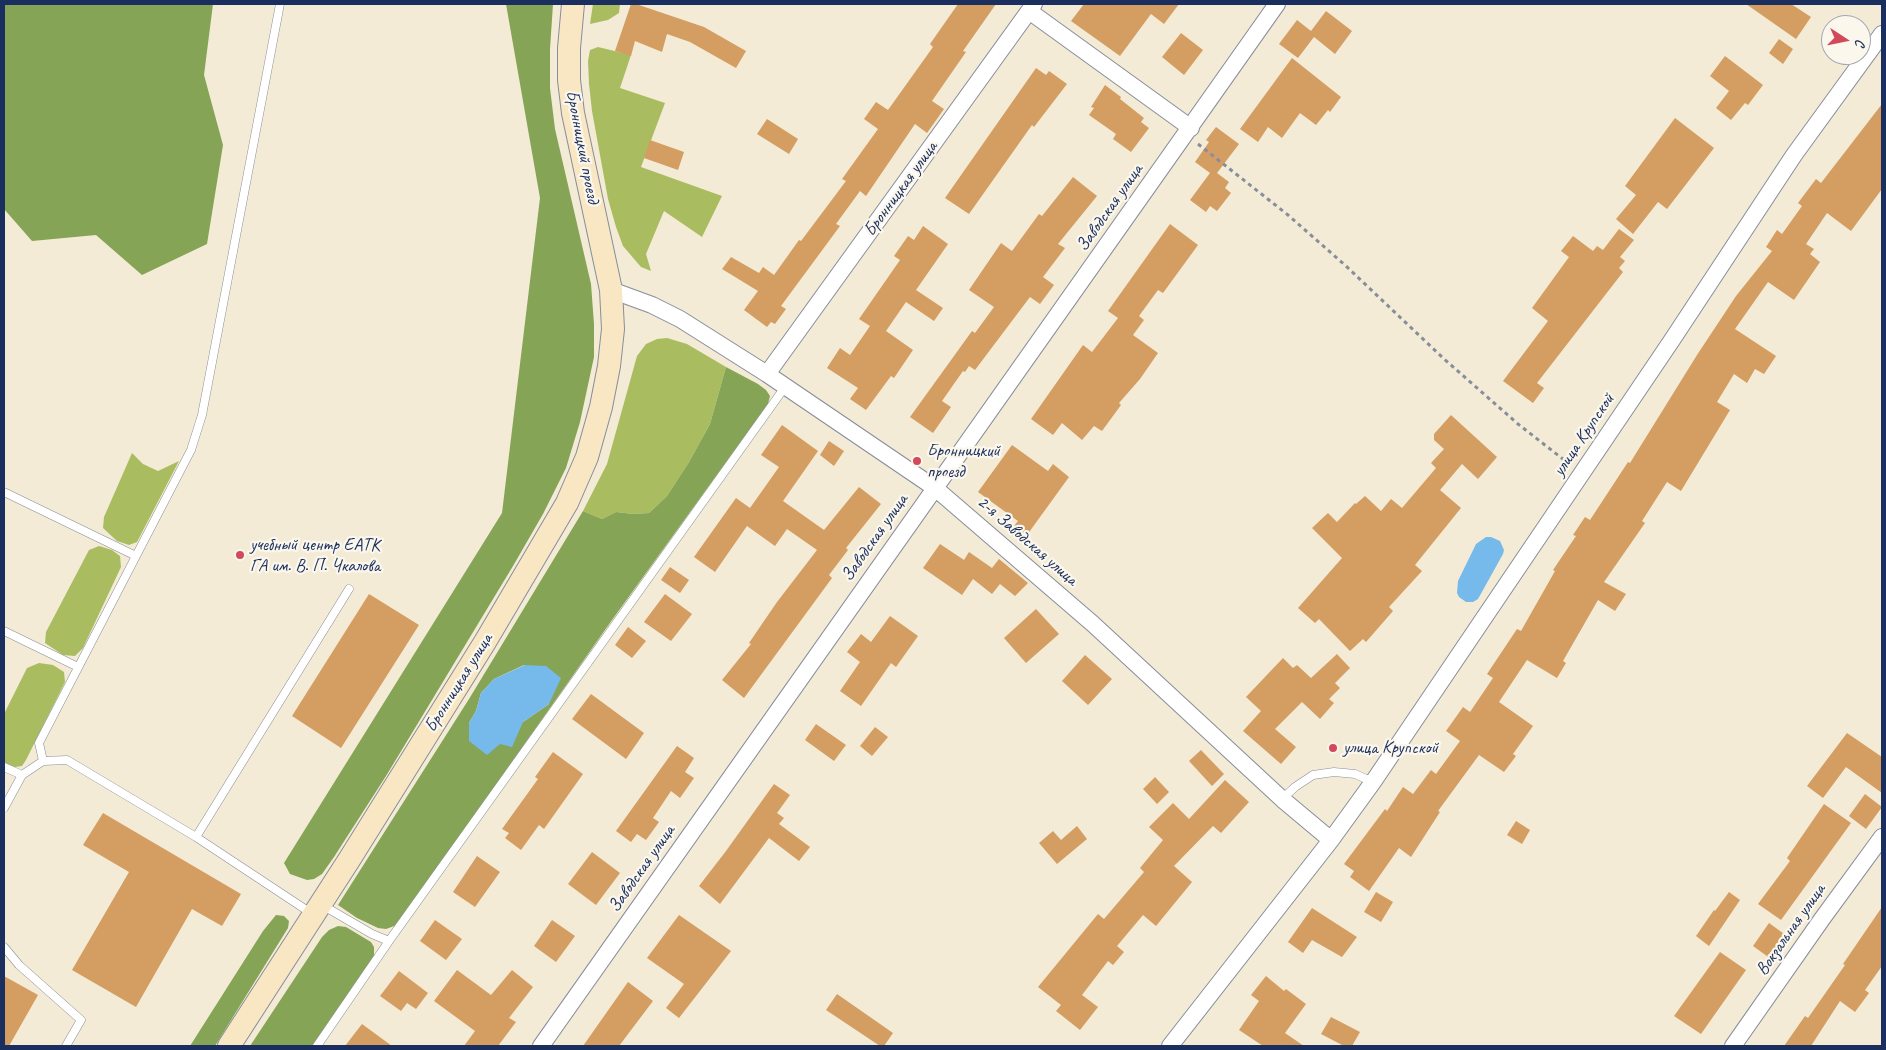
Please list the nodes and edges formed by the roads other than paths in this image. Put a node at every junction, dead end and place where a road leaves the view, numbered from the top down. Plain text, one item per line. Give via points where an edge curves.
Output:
1 (280, 4) edge
2 (573, 4) edge
3 (1277, 4) edge
4 (1032, 7) edge
5 (1882, 34) edge
6 (1188, 131) junction
7 (612, 290) junction
8 (767, 374) junction
9 (786, 387) junction
10 (935, 488) junction
11 (4, 492) edge
12 (136, 556) junction
13 (349, 589) dead end
14 (4, 631) edge
15 (78, 667) junction
16 (43, 761) junction
17 (4, 767) edge
18 (22, 774) junction
19 (1373, 782) junction
20 (1282, 799) junction
21 (4, 808) edge
22 (196, 837) junction
23 (1882, 837) edge
24 (1331, 840) junction
25 (316, 909) junction
26 (390, 940) junction
27 (4, 947) edge
28 (66, 1046) edge
29 (229, 1046) edge
30 (317, 1046) edge
31 (541, 1046) edge
32 (1170, 1046) edge
33 (1734, 1046) edge

1 - 12 lane via 202,415 191,450
2 - 7 main road, Бронницкий проезд via 569,48 573,113
3 - 6 street, Заводская улица
4 - 6 street
4 - 8 street, Бронницкая улица
5 - 19 street, улица Крупской via 1794,155
6 - 10 street, Заводская улица
7 - 8 street, 2-я Заводская улица via 680,319
7 - 25 main road, Бронницкая улица via 613,329 601,407 587,457 567,503 485,642
8 - 9 street, 2-я Заводская улица
9 - 10 street, 2-я Заводская улица
9 - 26 lane
10 - 20 street, 2-я Заводская улица via 1093,624
10 - 31 street, Заводская улица
11 - 12 lane
12 - 15 lane
13 - 22 lane
14 - 15 lane
15 - 16 lane via 39,744
16 - 18 lane
16 - 22 lane via 67,760
17 - 18 lane
18 - 21 lane
19 - 20 lane via 1355,774 1313,775
19 - 24 street, улица Крупской
20 - 24 street, 2-я Заводская улица
22 - 25 lane
23 - 33 street, Вокзальная улица
24 - 32 street, улица Крупской
25 - 26 lane
25 - 29 main road, Бронницкая улица
26 - 30 lane
27 - 28 lane via 19,965 81,1020

